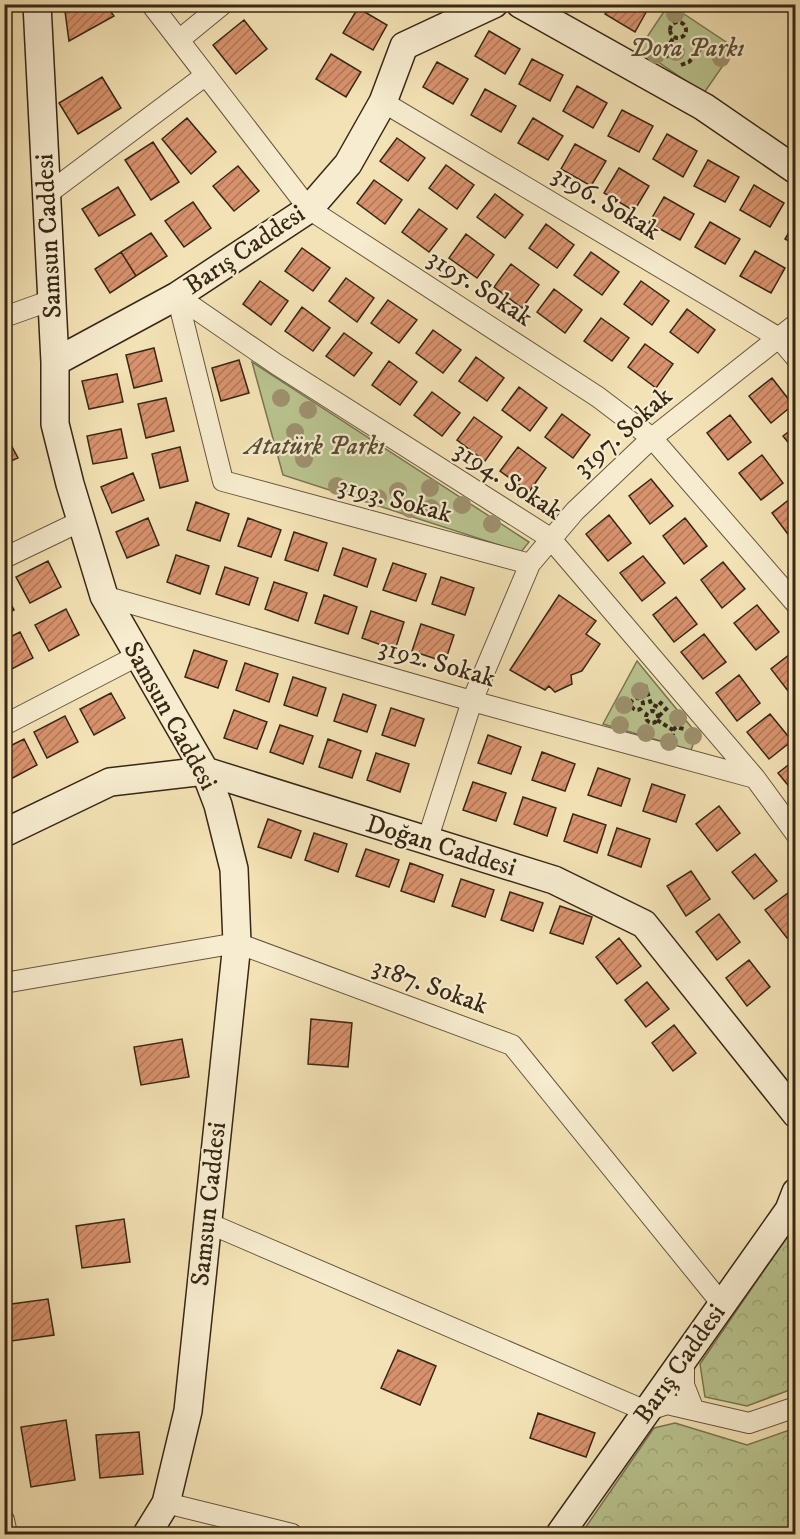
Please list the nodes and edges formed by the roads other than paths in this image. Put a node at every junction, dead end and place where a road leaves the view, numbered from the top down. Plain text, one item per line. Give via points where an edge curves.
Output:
1 (37, 4) edge
2 (151, 4) edge
3 (223, 4) edge
4 (494, 4) edge
5 (520, 4) edge
6 (179, 40) junction
7 (206, 75) junction
8 (383, 102) junction
9 (795, 170) edge
10 (46, 195) junction
11 (309, 209) junction
12 (177, 296) junction
13 (52, 300) junction
14 (4, 317) edge
15 (795, 324) edge
16 (779, 338) junction
17 (795, 358) edge
18 (55, 362) junction
19 (652, 438) junction
20 (81, 520) junction
21 (550, 538) junction
22 (4, 558) edge
23 (530, 564) junction
24 (104, 596) junction
25 (795, 604) edge
26 (137, 656) junction
27 (472, 701) junction
28 (4, 725) edge
29 (205, 771) junction
30 (755, 778) junction
31 (4, 833) edge
32 (795, 834) edge
33 (427, 841) junction
34 (237, 944) junction
35 (4, 983) edge
36 (795, 1114) edge
37 (795, 1192) edge
38 (208, 1223) junction
39 (722, 1304) junction
40 (684, 1358) junction
41 (795, 1407) edge
42 (693, 1408) junction
43 (646, 1411) junction
44 (166, 1503) junction
45 (4, 1520) edge
46 (7, 1534) edge
47 (147, 1534) edge
48 (292, 1534) edge
49 (560, 1534) edge

1 - 10 street, Samsun Caddesi
2 - 6 street, 3195. Sokak
3 - 6 street
4 - 8 street, Barış Caddesi via 404,46
5 - 9 street via 704,107
6 - 7 street, 3195. Sokak
7 - 10 street
7 - 11 street, 3195. Sokak
8 - 11 street, Barış Caddesi via 348,164
8 - 16 street, 3196. Sokak
10 - 13 street, Samsun Caddesi
11 - 12 street, Barış Caddesi
11 - 19 street, 3195. Sokak via 598,398
12 - 18 street, Barış Caddesi
12 - 21 street, 3194. Sokak via 276,364
12 - 23 street, 3193. Sokak via 224,481
13 - 14 street
13 - 18 street, Samsun Caddesi
15 - 16 street, 3197. Sokak
16 - 17 street, 3196. Sokak
16 - 19 street, 3197. Sokak
18 - 20 street, Samsun Caddesi via 55,424
19 - 21 street, 3197. Sokak
19 - 25 street, 3195. Sokak
20 - 22 street
20 - 24 street, Samsun Caddesi
21 - 23 street, 3197. Sokak
21 - 30 street, 3194. Sokak
23 - 27 street, 3197. Sokak
24 - 26 street, Samsun Caddesi
24 - 27 street, 3192. Sokak
26 - 28 street
26 - 29 street, Samsun Caddesi
27 - 30 street, 3192. Sokak
27 - 33 street, 3197. Sokak
29 - 31 street, Doğan Caddesi via 110,782
29 - 33 street, Doğan Caddesi
29 - 34 street, Samsun Caddesi via 234,869
30 - 32 street, 3194. Sokak
33 - 36 street, Doğan Caddesi via 554,880 644,924
34 - 35 street, 3187. Sokak
34 - 38 street, Samsun Caddesi
34 - 39 street, 3187. Sokak via 512,1045
37 - 39 street, Barış Caddesi via 789,1210
38 - 43 street
38 - 44 street, Samsun Caddesi via 188,1411
39 - 40 street, Barış Caddesi
40 - 42 street via 684,1385
40 - 43 street, Barış Caddesi
41 - 42 street via 749,1423
42 - 43 street via 667,1404
43 - 49 street, Barış Caddesi
44 - 47 street, Samsun Caddesi
44 - 48 street
45 - 46 street

